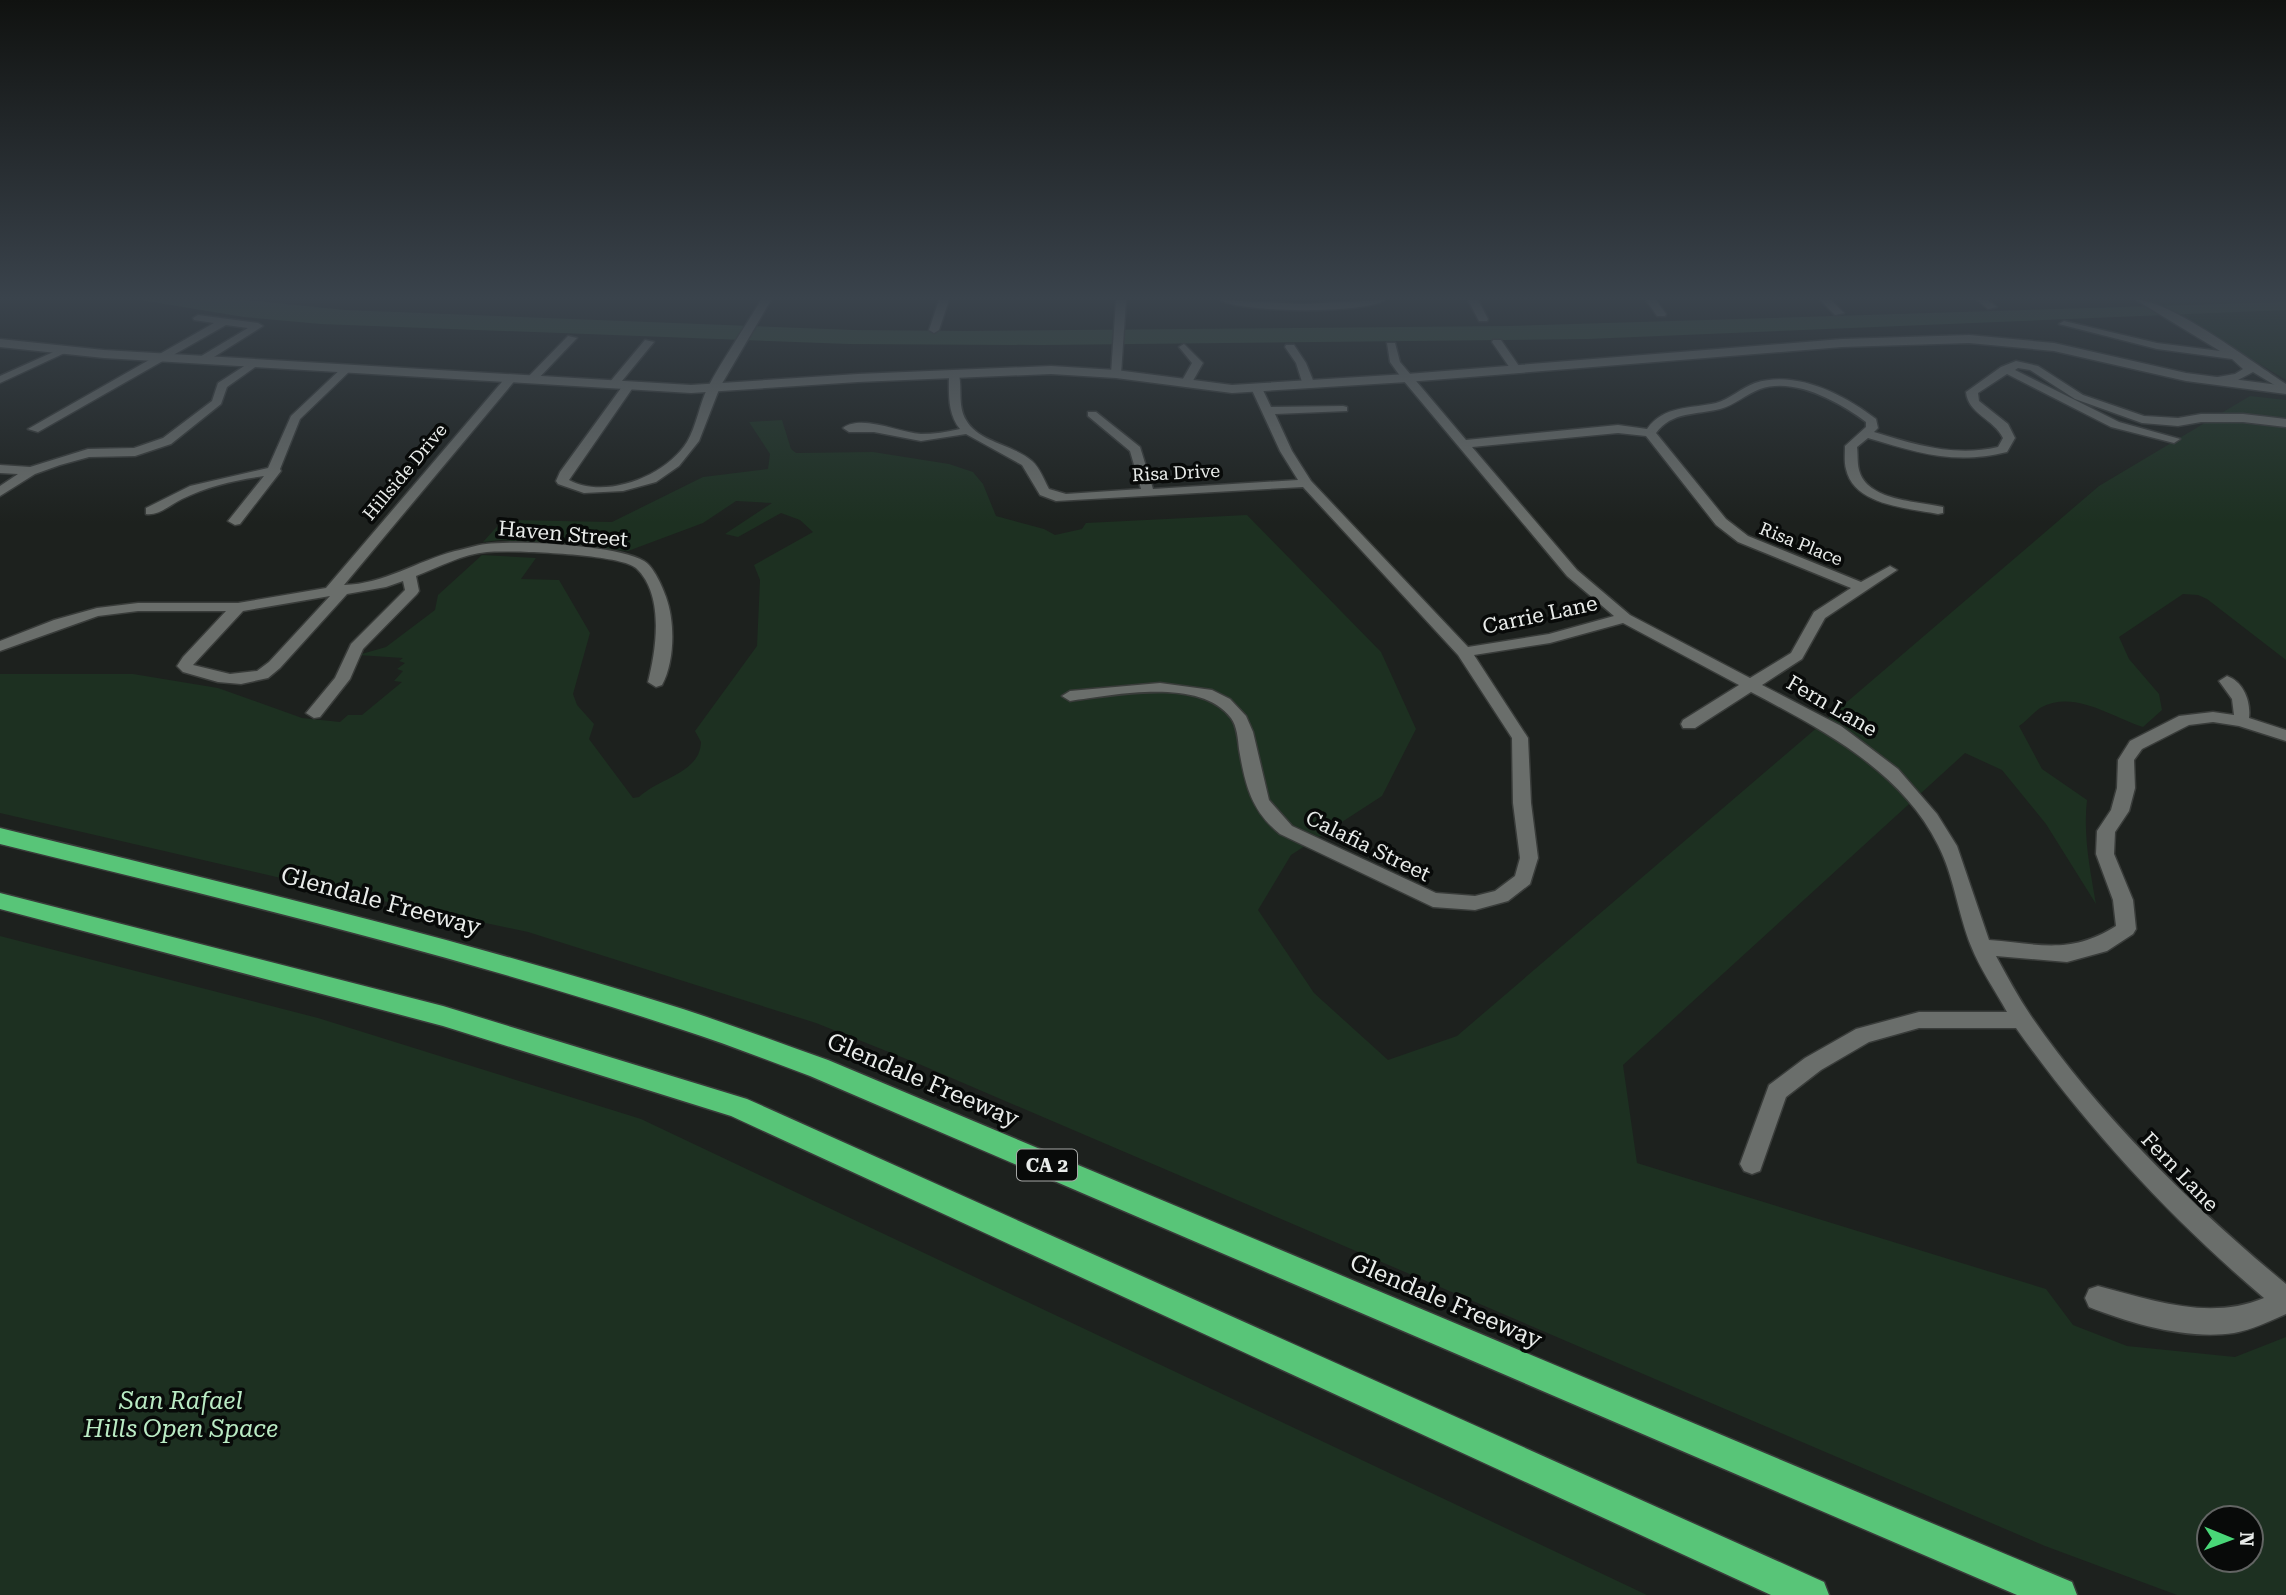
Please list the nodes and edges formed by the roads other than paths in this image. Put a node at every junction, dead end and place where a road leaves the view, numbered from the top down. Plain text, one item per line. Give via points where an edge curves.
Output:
1 (130, 374) edge
2 (238, 374) edge
3 (341, 374) edge
4 (443, 374) edge
5 (536, 374) edge
6 (622, 374) edge
7 (722, 374) edge
8 (932, 374) edge
9 (954, 374) edge
10 (1119, 374) edge
11 (1191, 374) edge
12 (1305, 374) edge
13 (1404, 374) edge
14 (1450, 374) edge
15 (1998, 374) edge
16 (2016, 374) edge
17 (2043, 374) edge
18 (2180, 374) edge
19 (2242, 374) edge
20 (2264, 374) edge
21 (1407, 378) junction
22 (510, 379) junction
23 (531, 380) junction
24 (2210, 381) junction
25 (1186, 384) junction
26 (613, 385) junction
27 (1309, 385) junction
28 (628, 386) junction
29 (1257, 388) junction
30 (713, 389) junction
31 (2286, 389) edge
32 (1343, 409) dead end
33 (1268, 413) junction
34 (1093, 414) dead end
35 (2286, 423) edge
36 (849, 428) dead end
37 (34, 429) dead end
38 (965, 431) junction
39 (1650, 433) junction
40 (1865, 433) junction
41 (2174, 439) dead end
42 (1463, 444) junction
43 (0, 469) edge
44 (31, 471) junction
45 (275, 471) junction
46 (1306, 483) junction
47 (0, 492) edge
48 (1148, 492) junction
49 (1938, 509) dead end
50 (151, 511) dead end
51 (235, 521) dead end
52 (1890, 570) dead end
53 (409, 576) junction
54 (1861, 587) junction
55 (337, 590) junction
56 (238, 607) junction
57 (1625, 618) junction
58 (0, 646) edge
59 (1464, 652) junction
60 (2227, 681) dead end
61 (656, 682) dead end
62 (1749, 685) junction
63 (1070, 696) dead end
64 (314, 713) dead end
65 (2241, 721) junction
66 (1689, 724) dead end
67 (2286, 736) edge
68 (0, 836) edge
69 (0, 901) edge
70 (1981, 947) junction
71 (2022, 1020) junction
72 (1752, 1164) dead end
73 (2098, 1298) dead end
74 (2286, 1300) edge
75 (1811, 1595) edge
76 (2059, 1595) edge

1 - 37 street
2 - 44 street via 222,385 217,402 167,441 135,452 75,456
3 - 45 street via 295,418
4 - 22 main road
5 - 23 street
6 - 26 street
7 - 30 street
8 - 30 main road
9 - 38 street via 955,414
10 - 25 main road
11 - 25 street
12 - 27 street
13 - 21 street, Fern Lane
14 - 21 main road
15 - 40 street via 1972,393 1973,402 2004,427 2009,438 2003,449 1979,457 1957,456
16 - 41 street via 2115,425
17 - 35 street via 2079,397 2142,419 2243,418
18 - 24 main road
19 - 24 street
20 - 31 street
21 - 27 main road
21 - 42 street, Fern Lane
22 - 23 main road
22 - 55 street, Hillside Drive
23 - 26 main road
24 - 31 main road
25 - 29 main road
26 - 28 main road
27 - 29 main road
28 - 30 main road
28 - 30 street via 562,481 579,488 637,486 654,480 683,456 699,430
29 - 33 street, Calafia Street
32 - 33 street
33 - 46 street, Calafia Street
34 - 48 street via 1136,450
36 - 38 street via 864,426 936,438
38 - 48 street, Risa Drive via 1028,464 1048,496
39 - 40 street via 1663,417 1676,411 1722,405 1762,384 1815,389 1872,421 1872,428
39 - 42 street via 1618,429
39 - 54 street, Risa Place via 1721,522 1743,539
40 - 49 street via 1852,446 1853,473 1865,487 1886,498
42 - 57 street, Fern Lane via 1572,573
43 - 44 street
44 - 47 street
45 - 50 street via 193,488
45 - 51 street
46 - 48 street, Risa Drive
46 - 59 street, Calafia Street
52 - 54 street
53 - 55 street, Haven Street
53 - 61 street, Haven Street via 456,555 498,547 635,560 651,579 664,616 664,649
53 - 64 street via 412,591 355,647 342,679
54 - 62 street via 1819,615 1797,656
55 - 56 street, Haven Street
55 - 56 street, Hillside Drive via 339,597 270,670 256,677 244,679 184,666
56 - 58 street, Haven Street via 138,607 97,612
57 - 59 street, Carrie Lane via 1550,638
57 - 62 street, Fern Lane
59 - 63 street, Calafia Street via 1520,738 1529,858 1524,879 1501,896 1475,903 1433,900 1286,830 1268,816 1256,792 1238,715 1219,700 1174,687
60 - 65 street via 2244,703
62 - 66 street
62 - 70 street, Fern Lane via 1835,730 1892,773 1931,818 1948,846
65 - 67 street
65 - 70 street via 2185,720 2136,745 2126,760 2126,788 2120,811 2106,831 2105,854 2123,900 2126,929 2100,946 2067,954
68 - 76 highway, Glendale Freeway / CA 2 via 236,893 525,971 686,1020 819,1068
69 - 75 highway via 443,1016 738,1107
70 - 71 street, Fern Lane
71 - 72 street via 1919,1020 1863,1035 1777,1092
71 - 74 street, Fern Lane via 2140,1164 2213,1238
73 - 74 street via 2183,1320 2234,1320

